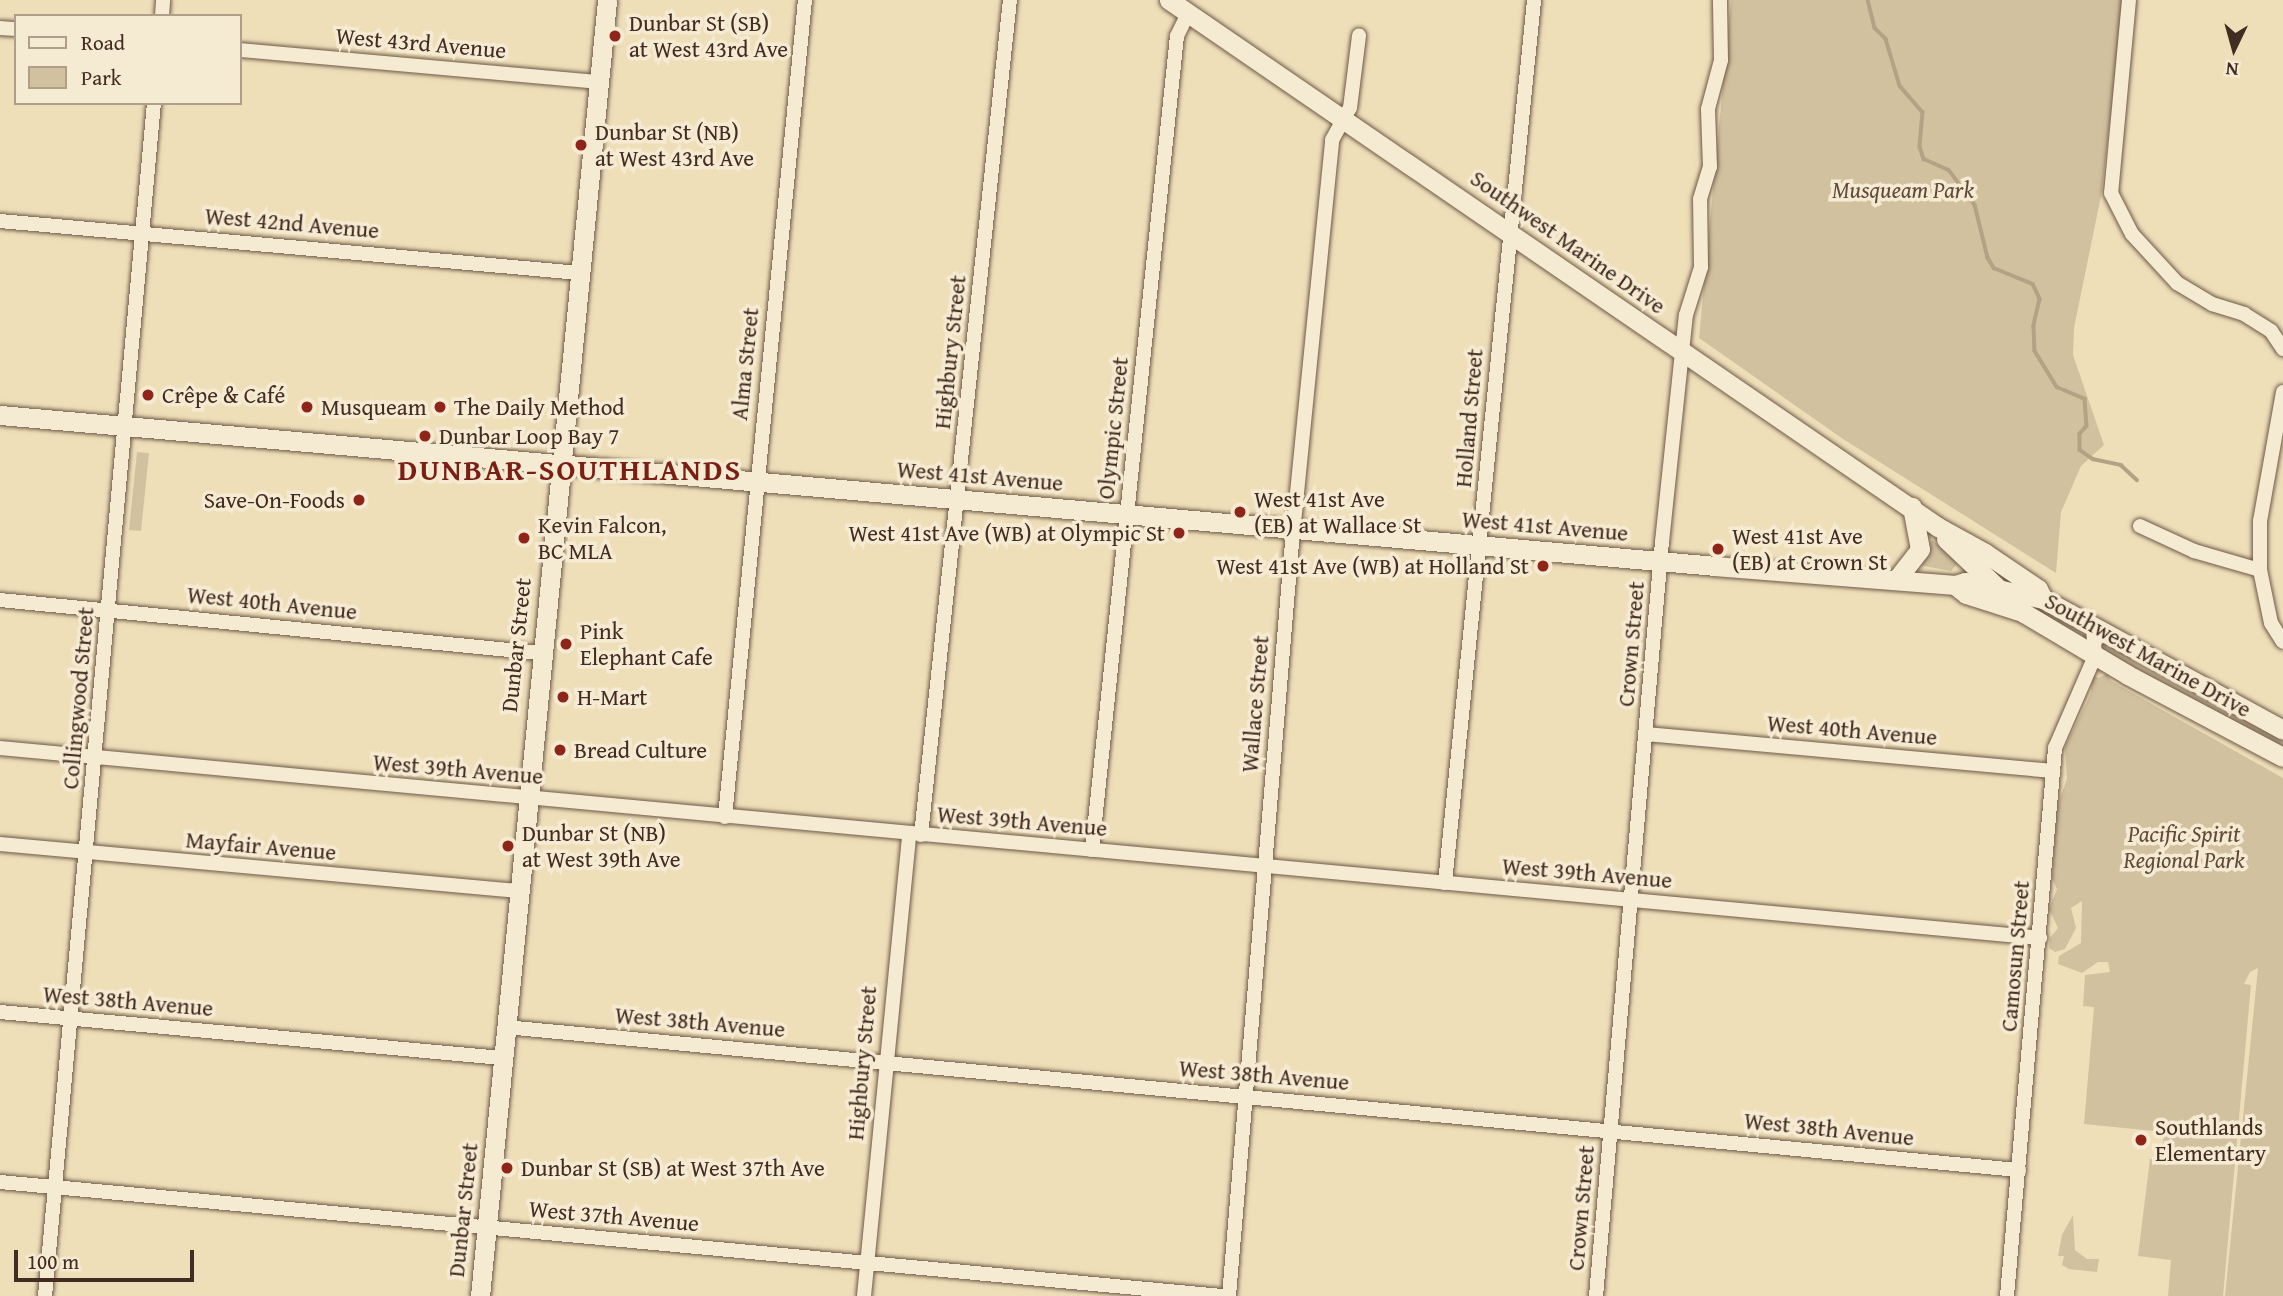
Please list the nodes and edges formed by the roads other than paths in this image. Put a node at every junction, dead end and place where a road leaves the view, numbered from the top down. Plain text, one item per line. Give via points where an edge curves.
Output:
1 (607, 0) edge
2 (805, 0) edge
3 (1010, 0) edge
4 (1169, 0) edge
5 (1534, 0) edge
6 (1720, 0) edge
7 (2129, 0) edge
8 (1188, 13) junction
9 (1359, 36) dead end
10 (242, 50) edge
11 (599, 82) junction
12 (154, 105) edge
13 (1344, 120) junction
14 (0, 220) edge
15 (1509, 229) junction
16 (142, 233) junction
17 (579, 273) junction
18 (2283, 349) edge
19 (1682, 352) junction
20 (2283, 392) edge
21 (0, 415) edge
22 (124, 427) junction
23 (2279, 441) edge
24 (559, 464) junction
25 (756, 481) junction
26 (957, 499) junction
27 (1912, 507) junction
28 (1126, 513) junction
29 (2140, 526) dead end
30 (1938, 527) junction
31 (1293, 528) junction
32 (1479, 545) junction
33 (1661, 561) junction
34 (2260, 570) junction
35 (1896, 580) junction
36 (1955, 585) junction
37 (2002, 587) junction
38 (2043, 598) junction
39 (0, 600) edge
40 (110, 610) junction
41 (2024, 613) junction
42 (2093, 629) junction
43 (2283, 642) edge
44 (540, 653) junction
45 (2095, 656) junction
46 (2283, 730) edge
47 (1646, 734) junction
48 (0, 748) edge
49 (96, 757) junction
50 (2283, 757) edge
51 (2053, 771) junction
52 (526, 798) junction
53 (725, 817) junction
54 (915, 834) junction
55 (0, 844) edge
56 (1091, 850) junction
57 (86, 852) junction
58 (1266, 866) junction
59 (1445, 883) junction
60 (518, 891) junction
61 (1631, 901) junction
62 (2040, 938) junction
63 (0, 1012) edge
64 (71, 1019) junction
65 (505, 1027) junction
66 (502, 1058) junction
67 (883, 1062) junction
68 (1248, 1096) junction
69 (1611, 1131) junction
70 (2019, 1170) junction
71 (0, 1182) edge
72 (56, 1187) junction
73 (486, 1227) junction
74 (867, 1262) junction
75 (45, 1296) edge
76 (480, 1296) edge
77 (864, 1296) edge
78 (1223, 1296) edge
79 (1229, 1296) edge
80 (1596, 1296) edge
81 (2007, 1296) edge

1 - 11 main road, Dunbar Street
2 - 25 street, Alma Street
3 - 26 street, Highbury Street
4 - 8 main road, Southwest Marine Drive
5 - 15 street, Holland Street
6 - 19 street, Crown Street via 1721,60 1708,109 1710,167 1699,199 1700,267 1686,315
7 - 18 street via 2110,163 2111,193 2132,234 2168,275 2212,304 2244,314 2271,331
8 - 13 main road, Southwest Marine Drive
8 - 28 street, Olympic Street via 1177,36
9 - 13 street, Wallace Street via 1350,108
10 - 11 street, West 43rd Avenue
11 - 17 main road, Dunbar Street
12 - 16 street, Collingwood Street
13 - 15 main road, Southwest Marine Drive
13 - 31 street, Wallace Street via 1332,140
14 - 16 street, West 42nd Avenue
15 - 19 main road, Southwest Marine Drive
15 - 32 street, Holland Street
16 - 17 street, West 42nd Avenue
16 - 22 street, Collingwood Street
17 - 24 main road, Dunbar Street
19 - 27 main road, Southwest Marine Drive
19 - 33 street, Crown Street
20 - 23 street
21 - 22 main road, West 41st Avenue
22 - 24 main road, West 41st Avenue
22 - 40 street, Collingwood Street
23 - 34 street via 2260,522
24 - 25 main road, West 41st Avenue
24 - 44 main road, Dunbar Street
25 - 26 main road, West 41st Avenue
25 - 53 street, Alma Street
26 - 28 main road, West 41st Avenue
26 - 54 street, Highbury Street
27 - 30 main road, Southwest Marine Drive
27 - 35 main road via 1920,549
28 - 31 main road, West 41st Avenue
28 - 56 street, Olympic Street
29 - 34 street via 2194,551
30 - 37 main road, Southwest Marine Drive
30 - 38 main road, Southwest Marine Drive via 1985,553 2038,589
31 - 32 main road, West 41st Avenue
31 - 58 street, Wallace Street
32 - 33 main road, West 41st Avenue
32 - 59 street, Holland Street
33 - 35 main road, West 41st Avenue
33 - 47 street, Crown Street
34 - 43 street via 2271,623
35 - 36 main road, West 41st Avenue
36 - 37 main road, West 41st Avenue
36 - 41 main road, West 41st Avenue via 1966,594
37 - 38 main road, West 41st Avenue
37 - 41 main road, Southwest Marine Drive
38 - 42 main road, Southwest Marine Drive
39 - 40 street, West 40th Avenue
40 - 44 street, West 40th Avenue
40 - 49 street, Collingwood Street
41 - 45 main road, Southwest Marine Drive
42 - 45 street, Camosun Street
42 - 46 main road, Southwest Marine Drive
44 - 52 main road, Dunbar Street
45 - 50 main road, Southwest Marine Drive
45 - 51 street, Camosun Street via 2060,730
47 - 51 street, West 40th Avenue
47 - 61 street, Crown Street
48 - 49 street, West 39th Avenue
49 - 52 street, West 39th Avenue
49 - 57 street, Collingwood Street
51 - 62 street, Camosun Street
52 - 53 street, West 39th Avenue
52 - 60 main road, Dunbar Street
53 - 54 street, West 39th Avenue
54 - 56 street, West 39th Avenue
54 - 67 street, Highbury Street
55 - 57 street, Mayfair Avenue
56 - 58 street, West 39th Avenue
57 - 60 street, Mayfair Avenue
57 - 64 street, Collingwood Street
58 - 59 street, West 39th Avenue
58 - 68 street, Wallace Street
59 - 61 street, West 39th Avenue
60 - 65 main road, Dunbar Street
61 - 62 street, West 39th Avenue
61 - 69 street, Crown Street
62 - 70 street, Camosun Street
63 - 64 street, West 38th Avenue
64 - 66 street, West 38th Avenue
64 - 72 street, Collingwood Street
65 - 66 main road, Dunbar Street
65 - 67 street, West 38th Avenue
66 - 73 main road, Dunbar Street
67 - 68 street, West 38th Avenue
67 - 74 street, Highbury Street
68 - 69 street, West 38th Avenue
68 - 79 street, Wallace Street
69 - 70 street, West 38th Avenue
69 - 80 street, Crown Street
70 - 81 street, Camosun Street
71 - 72 street, West 37th Avenue
72 - 73 street, West 37th Avenue
72 - 75 street, Collingwood Street
73 - 74 street, West 37th Avenue
73 - 76 main road, Dunbar Street
74 - 77 street, Highbury Street
74 - 78 street, West 37th Avenue

